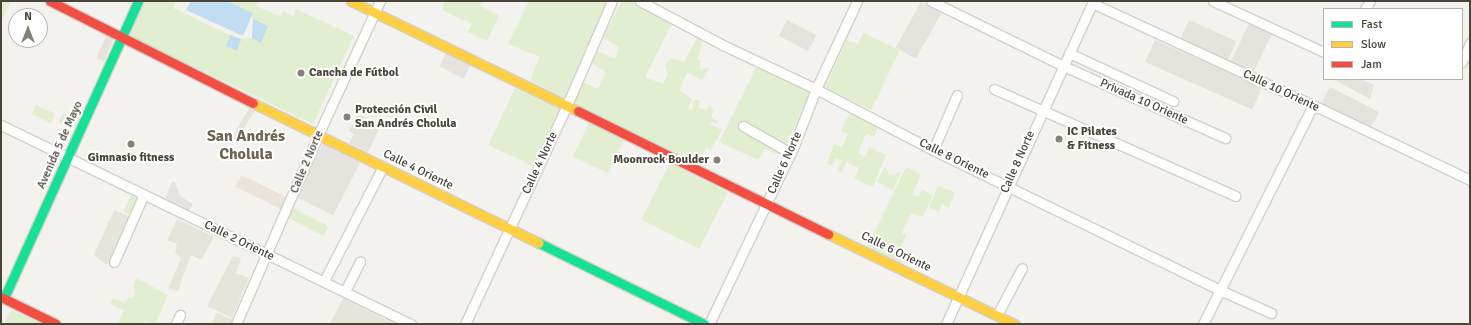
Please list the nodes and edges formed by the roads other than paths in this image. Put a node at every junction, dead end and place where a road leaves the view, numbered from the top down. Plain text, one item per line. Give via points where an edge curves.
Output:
1 (50, 1) edge
2 (138, 1) edge
3 (351, 1) edge
4 (380, 1) edge
5 (612, 1) edge
6 (640, 1) edge
7 (857, 1) edge
8 (931, 1) edge
9 (1213, 1) edge
10 (1092, 2) edge
11 (375, 13) junction
12 (121, 37) junction
13 (1470, 43) edge
14 (1323, 52) edge
15 (1069, 53) junction
16 (1463, 60) edge
17 (1064, 65) junction
18 (816, 89) junction
19 (994, 89) dead end
20 (957, 96) dead end
21 (1172, 101) dead end
22 (567, 105) junction
23 (1313, 105) junction
24 (1042, 110) junction
25 (1, 125) edge
26 (743, 126) dead end
27 (318, 135) junction
28 (1225, 138) dead end
29 (933, 150) junction
30 (791, 152) junction
31 (67, 158) junction
32 (383, 166) junction
33 (1470, 180) edge
34 (1008, 186) junction
35 (144, 194) junction
36 (1235, 196) dead end
37 (767, 202) junction
38 (510, 228) junction
39 (267, 254) junction
40 (114, 262) dead end
41 (360, 262) dead end
42 (1022, 268) dead end
43 (324, 281) junction
44 (1220, 290) junction
45 (345, 291) junction
46 (959, 297) junction
47 (2, 299) edge
48 (1271, 313) dead end
49 (180, 315) dead end
50 (998, 315) junction
51 (56, 324) edge
52 (176, 324) edge
53 (236, 324) edge
54 (411, 324) edge
55 (465, 324) edge
56 (704, 324) edge
57 (709, 324) edge
58 (946, 324) edge
59 (1014, 324) edge
60 (1204, 324) edge

1 - 12 street, Calle 4 Oriente
2 - 12 street, Avenida 5 de Mayo
3 - 11 street, Calle 6 Oriente
4 - 11 street, Calle 2 Norte
5 - 22 street, Calle 4 Norte
6 - 18 street, Calle 8 Oriente via 725,46
7 - 18 street, Calle 6 Norte
8 - 17 street
9 - 14 street
10 - 15 street, Calle 8 Norte
10 - 23 street, Calle 10 Oriente
11 - 22 street, Calle 6 Oriente
11 - 27 street, Calle 2 Norte
12 - 27 street, Calle 4 Oriente
12 - 31 street, Avenida 5 de Mayo
13 - 16 street
15 - 17 street, Calle 8 Norte
15 - 21 street
17 - 24 street, Calle 8 Norte
17 - 28 street, Privada 10 Oriente
18 - 29 street, Calle 8 Oriente
18 - 30 street, Calle 6 Norte
19 - 24 street
20 - 29 street
22 - 37 street, Calle 6 Oriente
22 - 38 street, Calle 4 Norte
23 - 33 street, Calle 10 Oriente
23 - 44 street
24 - 34 street, Calle 8 Norte
24 - 36 street
25 - 31 street, Calle 2 Oriente
26 - 30 street
27 - 32 street, Calle 4 Oriente
27 - 39 street, Calle 2 Norte
29 - 34 street, Calle 8 Oriente
30 - 37 street, Calle 6 Norte
31 - 35 street, Calle 2 Oriente
31 - 47 street, Avenida 5 de Mayo
32 - 38 street, Calle 4 Oriente
32 - 43 street
34 - 44 street, Calle 8 Oriente
34 - 46 street, Calle 8 Norte
35 - 39 street, Calle 2 Oriente
35 - 40 street
37 - 46 street, Calle 6 Oriente
37 - 57 street, Calle 6 Norte
38 - 55 street, Calle 4 Norte
38 - 56 street, Calle 4 Oriente
39 - 43 street, Calle 2 Oriente
39 - 53 street, Calle 2 Norte
41 - 45 street
42 - 50 street
43 - 45 street, Calle 2 Oriente
44 - 48 street, Calle 8 Oriente
44 - 60 street
45 - 54 street, Calle 2 Oriente
46 - 50 street, Calle 6 Oriente
46 - 58 street, Calle 8 Norte
47 - 51 street
49 - 52 street
50 - 59 street, Calle 6 Oriente

